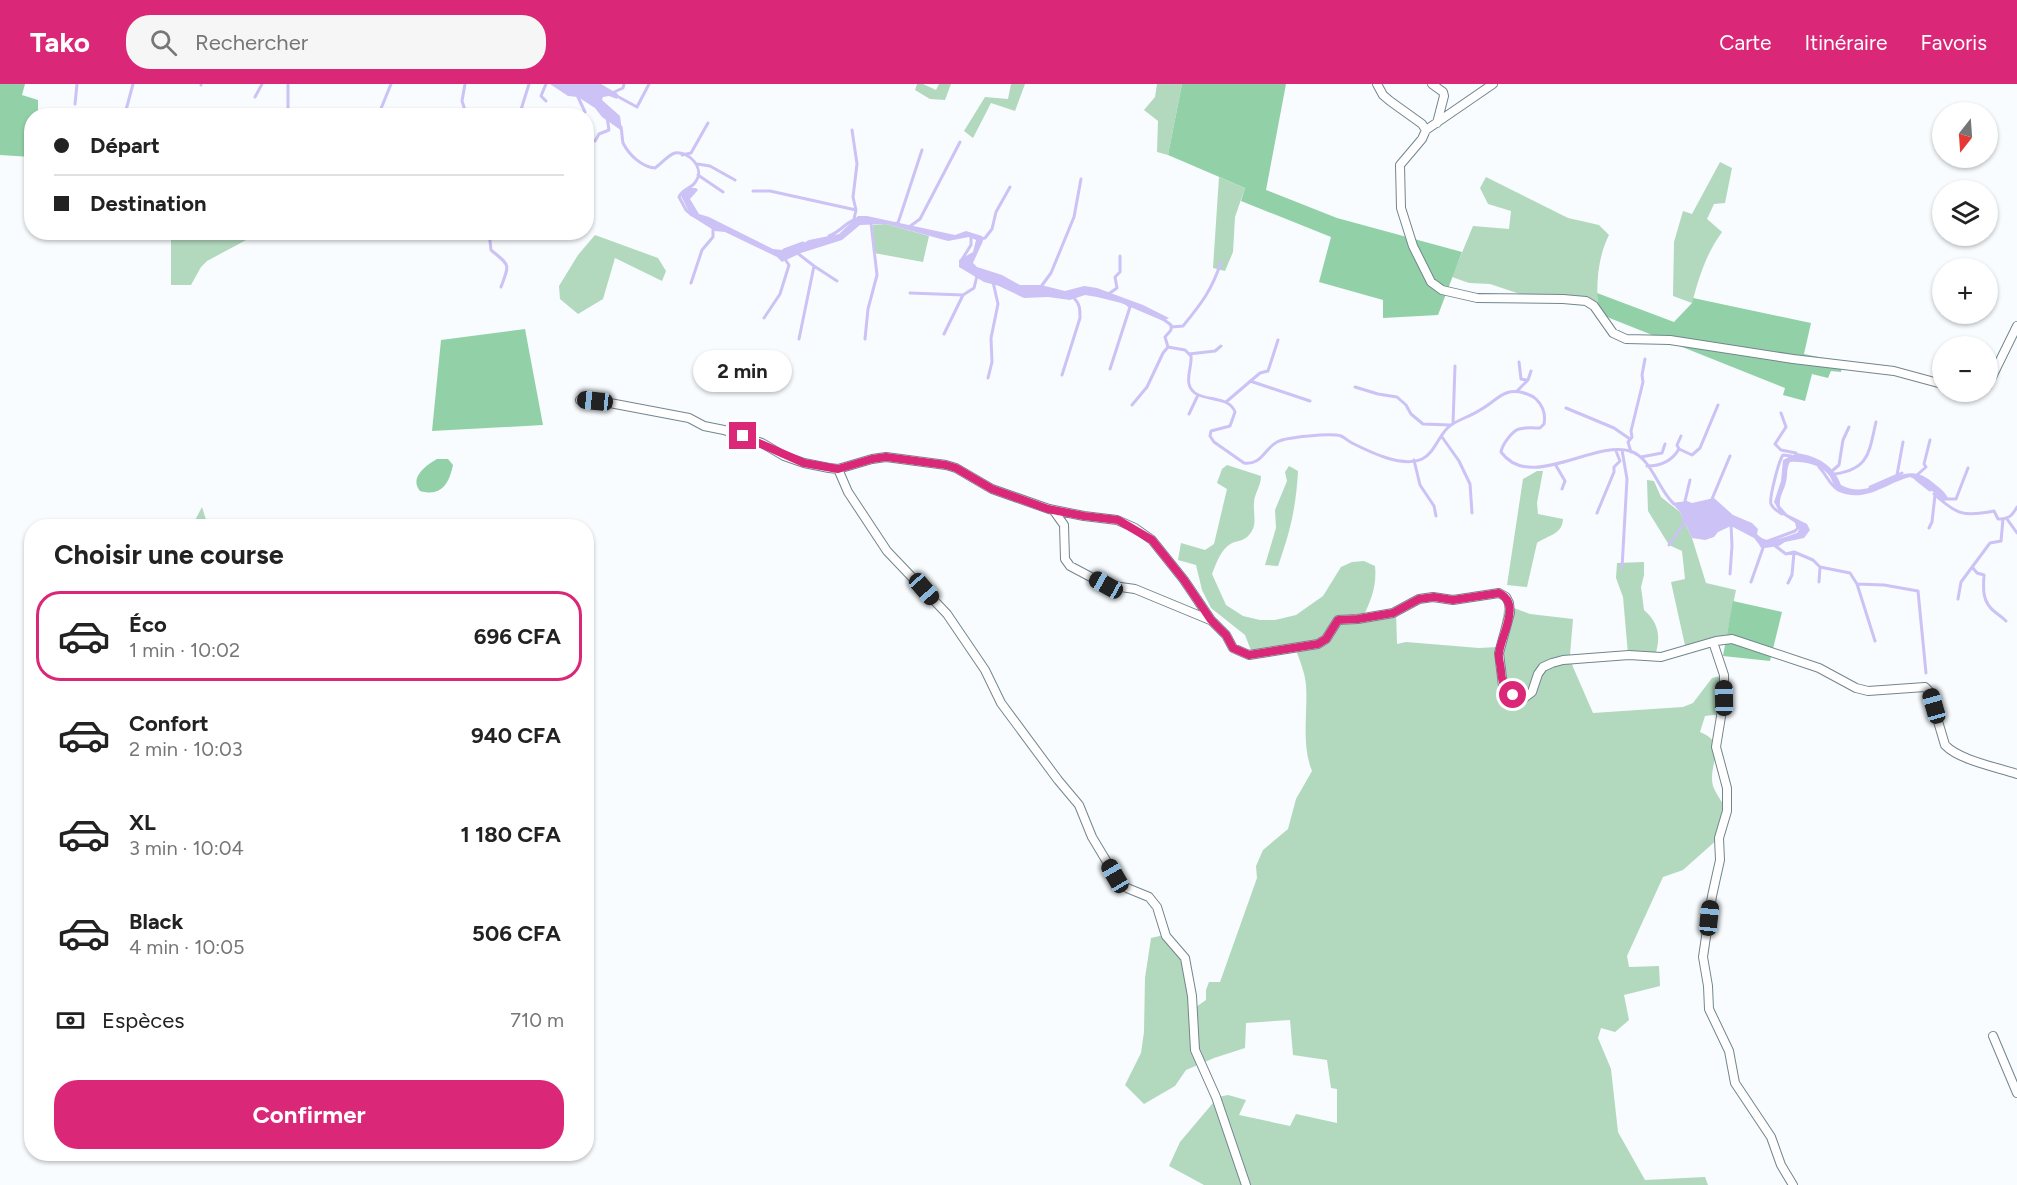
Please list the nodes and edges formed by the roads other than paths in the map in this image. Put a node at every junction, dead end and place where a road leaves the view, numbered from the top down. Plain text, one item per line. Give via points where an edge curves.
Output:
1 (1377, 84) edge
2 (1432, 84) edge
3 (1493, 84) edge
4 (1437, 123) junction
5 (1426, 130) junction
6 (2017, 326) edge
7 (1998, 365) edge
8 (1932, 381) edge
9 (580, 400) dead end
10 (838, 469) junction
11 (1054, 511) junction
12 (1211, 620) junction
13 (1713, 642) junction
14 (2017, 774) edge
15 (1993, 1036) dead end
16 (2017, 1093) edge
17 (1246, 1185) edge
18 (1793, 1185) edge

1 - 5 street via 1383,95
2 - 4 street via 1444,96
3 - 4 street
4 - 5 street
5 - 8 street via 1400,165 1400,201 1413,246 1431,282 1442,290 1477,298 1586,301 1592,303 1613,333 1626,339 1670,340 1894,371
6 - 7 street
9 - 10 street via 689,418 762,443 804,463
10 - 11 street via 886,457 946,465 992,489
10 - 17 street via 886,551 947,614 985,670 1001,703 1079,805 1092,837 1119,882 1149,897 1157,907 1166,936 1185,958 1195,1050 1216,1097
11 - 12 street via 1118,520 1152,540
11 - 12 street via 1064,525 1065,559 1070,566 1106,585 1135,589
12 - 13 street via 1233,648 1249,655 1318,644 1338,620 1393,613 1419,599 1453,600 1499,593 1506,597 1510,613 1499,653 1503,686 1524,698 1532,692 1543,667 1552,663 1629,655 1661,657
13 - 14 street via 1732,639 1819,668 1868,691 1925,687 1950,750
13 - 18 street via 1724,675 1716,747 1723,767 1727,811 1719,838 1720,860 1702,957 1709,1009 1729,1051 1735,1083 1771,1137
15 - 16 street

